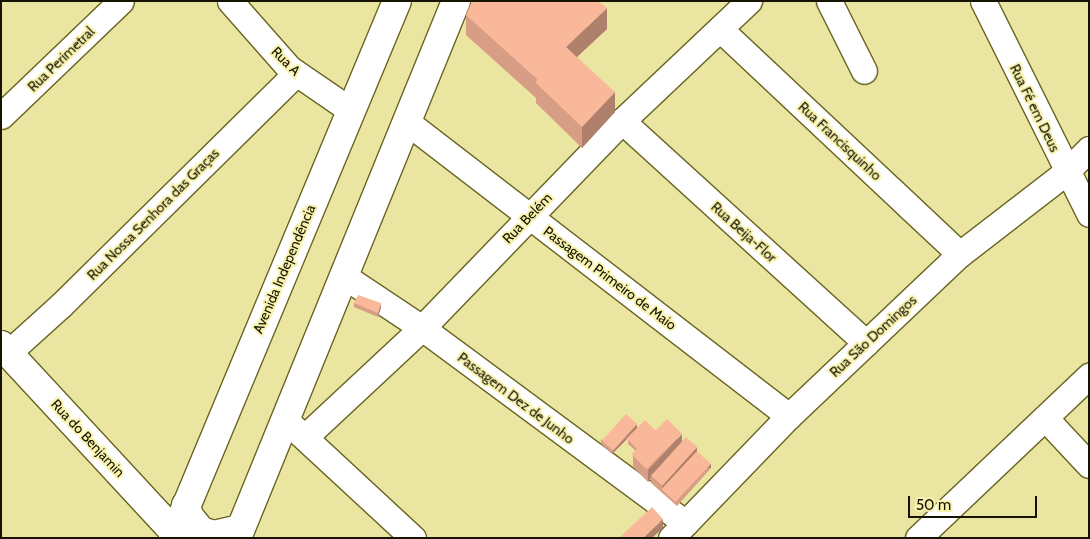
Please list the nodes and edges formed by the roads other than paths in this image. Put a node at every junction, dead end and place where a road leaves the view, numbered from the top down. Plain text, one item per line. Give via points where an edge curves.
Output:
1 (121, 1) edge
2 (230, 1) edge
3 (397, 1) edge
4 (456, 1) edge
5 (750, 1) edge
6 (830, 1) edge
7 (983, 1) edge
8 (720, 29) junction
9 (864, 71) dead end
10 (296, 73) junction
11 (350, 110) junction
12 (1, 116) edge
13 (622, 120) junction
14 (407, 122) junction
15 (1089, 149) edge
16 (1066, 172) junction
17 (1089, 214) edge
18 (528, 216) junction
19 (960, 254) junction
20 (344, 276) junction
21 (422, 328) junction
22 (866, 343) junction
23 (5, 349) edge
24 (1089, 376) edge
25 (789, 416) junction
26 (1046, 419) junction
27 (285, 420) junction
28 (306, 436) junction
29 (1089, 465) edge
30 (186, 505) junction
31 (678, 530) edge
32 (238, 533) edge
33 (173, 536) edge
34 (413, 538) edge
35 (918, 538) edge

1 - 12 street, Rua Perimetral
2 - 10 street, Rua A
3 - 11 main road, Avenida Independência
4 - 14 main road
5 - 8 street, Rua Belém
6 - 9 street
7 - 16 street, Rua Fé em Deus
8 - 13 street, Rua Belém
8 - 19 street, Rua Francisquinho
10 - 11 street, Rua A
10 - 23 street, Rua Nossa Senhora das Graças via 61,305
11 - 30 main road, Avenida Independência
13 - 18 street, Rua Belém
13 - 22 street, Rua Beija-Flor
14 - 18 street, Passagem Primeiro de Maio
14 - 20 main road
15 - 16 street, Rua São Domingos
16 - 17 street, Rua Fé em Deus
16 - 19 street, Rua São Domingos
18 - 21 street, Rua Belém
18 - 25 street, Passagem Primeiro de Maio
19 - 22 street, Rua São Domingos
20 - 21 street, Passagem Dez de Junho
20 - 27 main road
21 - 28 street, Rua Belém
21 - 31 street, Passagem Dez de Junho
22 - 25 street, Rua São Domingos
23 - 33 main road, Rua do Benjamin
24 - 26 street
25 - 31 street, Rua São Domingos
26 - 29 street
26 - 35 street
27 - 28 street
27 - 32 main road
28 - 34 street
30 - 32 main road via 188,516 201,531 214,535
30 - 33 main road, Avenida Independência

